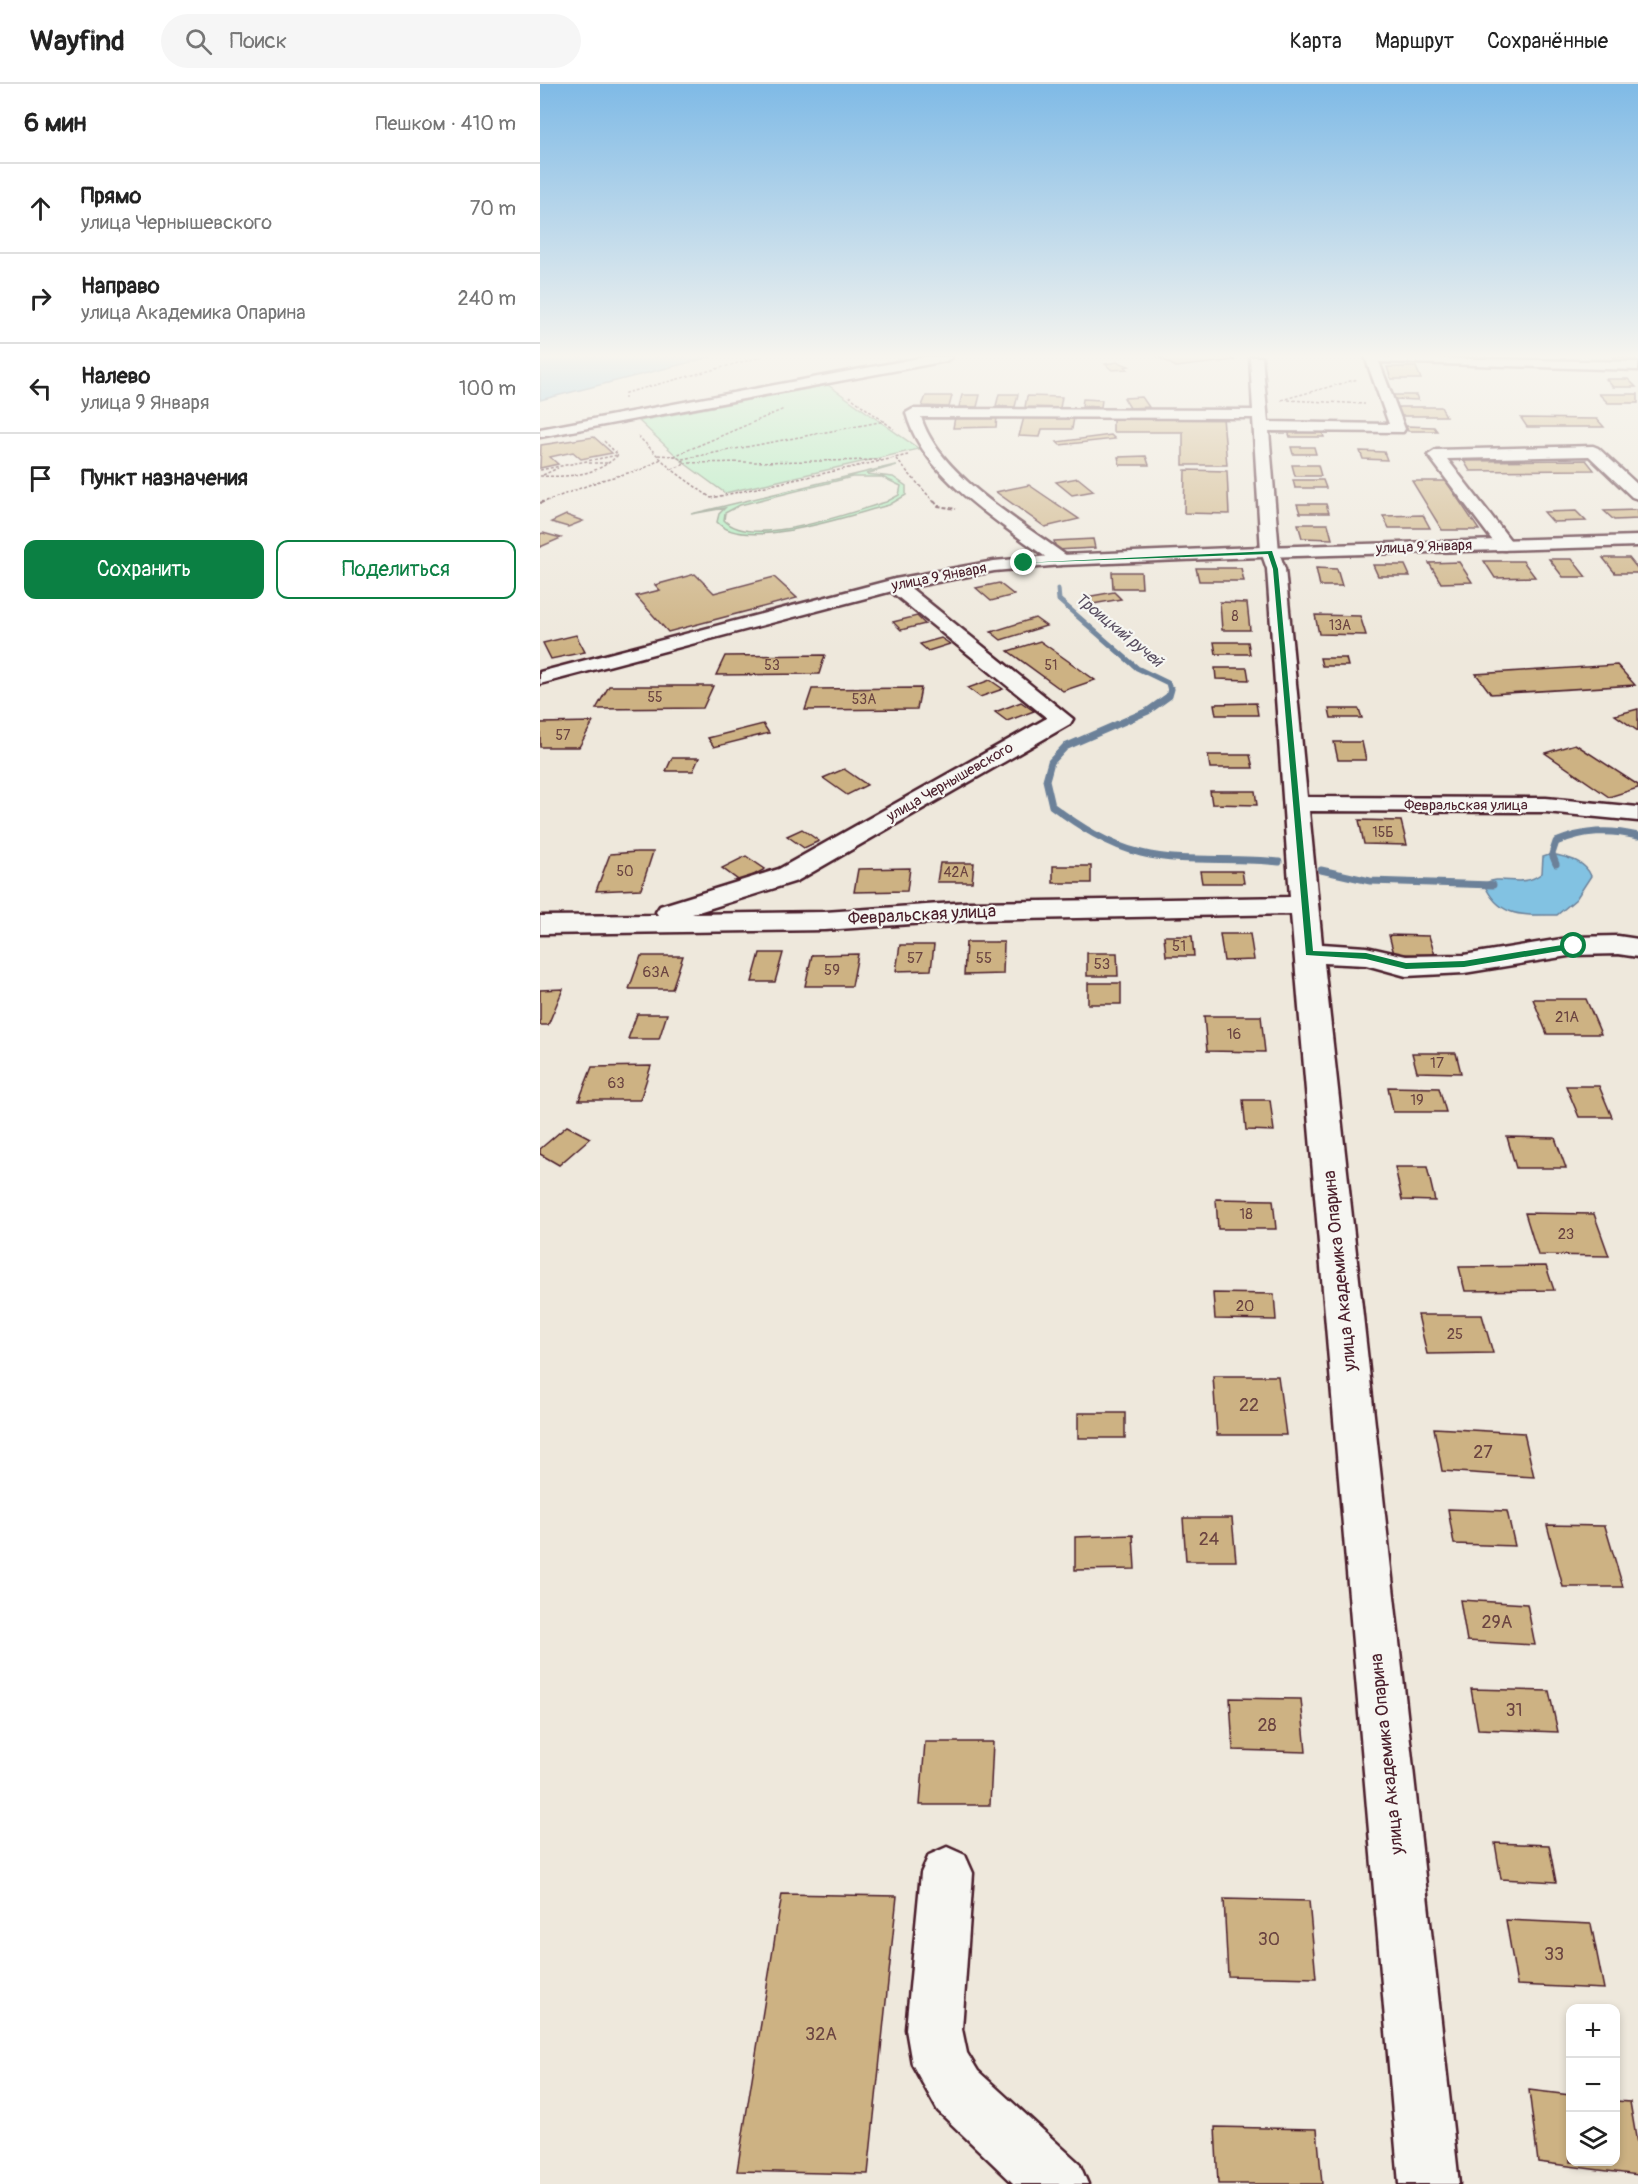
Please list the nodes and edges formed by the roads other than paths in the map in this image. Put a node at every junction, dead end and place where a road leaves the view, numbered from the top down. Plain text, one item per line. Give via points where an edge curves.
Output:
1 (936, 455) edge
2 (1268, 455) edge
3 (1437, 455) edge
4 (1597, 455) edge
5 (1638, 494) edge
6 (1638, 541) edge
7 (1505, 545) junction
8 (1270, 552) junction
9 (1061, 560) junction
10 (895, 585) junction
11 (540, 678) edge
12 (1294, 804) junction
13 (1638, 814) edge
14 (1304, 905) junction
15 (640, 922) junction
16 (540, 925) edge
17 (1638, 948) edge
18 (1309, 954) junction
19 (947, 1873) dead end
20 (1058, 2184) edge
21 (1429, 2184) edge

1 - 9 street via 946,470
2 - 8 street, улица Академика Опарина
3 - 7 street
4 - 5 street
6 - 7 street, улица 9 Января
7 - 8 street, улица 9 Января
8 - 9 street, улица 9 Января
8 - 12 street, улица Академика Опарина via 1276,569
9 - 10 street, улица 9 Января via 994,566
10 - 11 street, улица 9 Января
10 - 15 street, улица Чернышевского via 1062,719 788,874
12 - 13 street, Февральская улица via 1546,805
12 - 14 street, улица Академика Опарина
14 - 15 street, Февральская улица via 969,911 825,921
14 - 18 street, улица Академика Опарина
15 - 16 street, Февральская улица
17 - 18 street via 1574,946 1464,964 1406,966 1366,956
18 - 21 street, улица Академика Опарина
19 - 20 street via 934,2029 941,2064 958,2091

